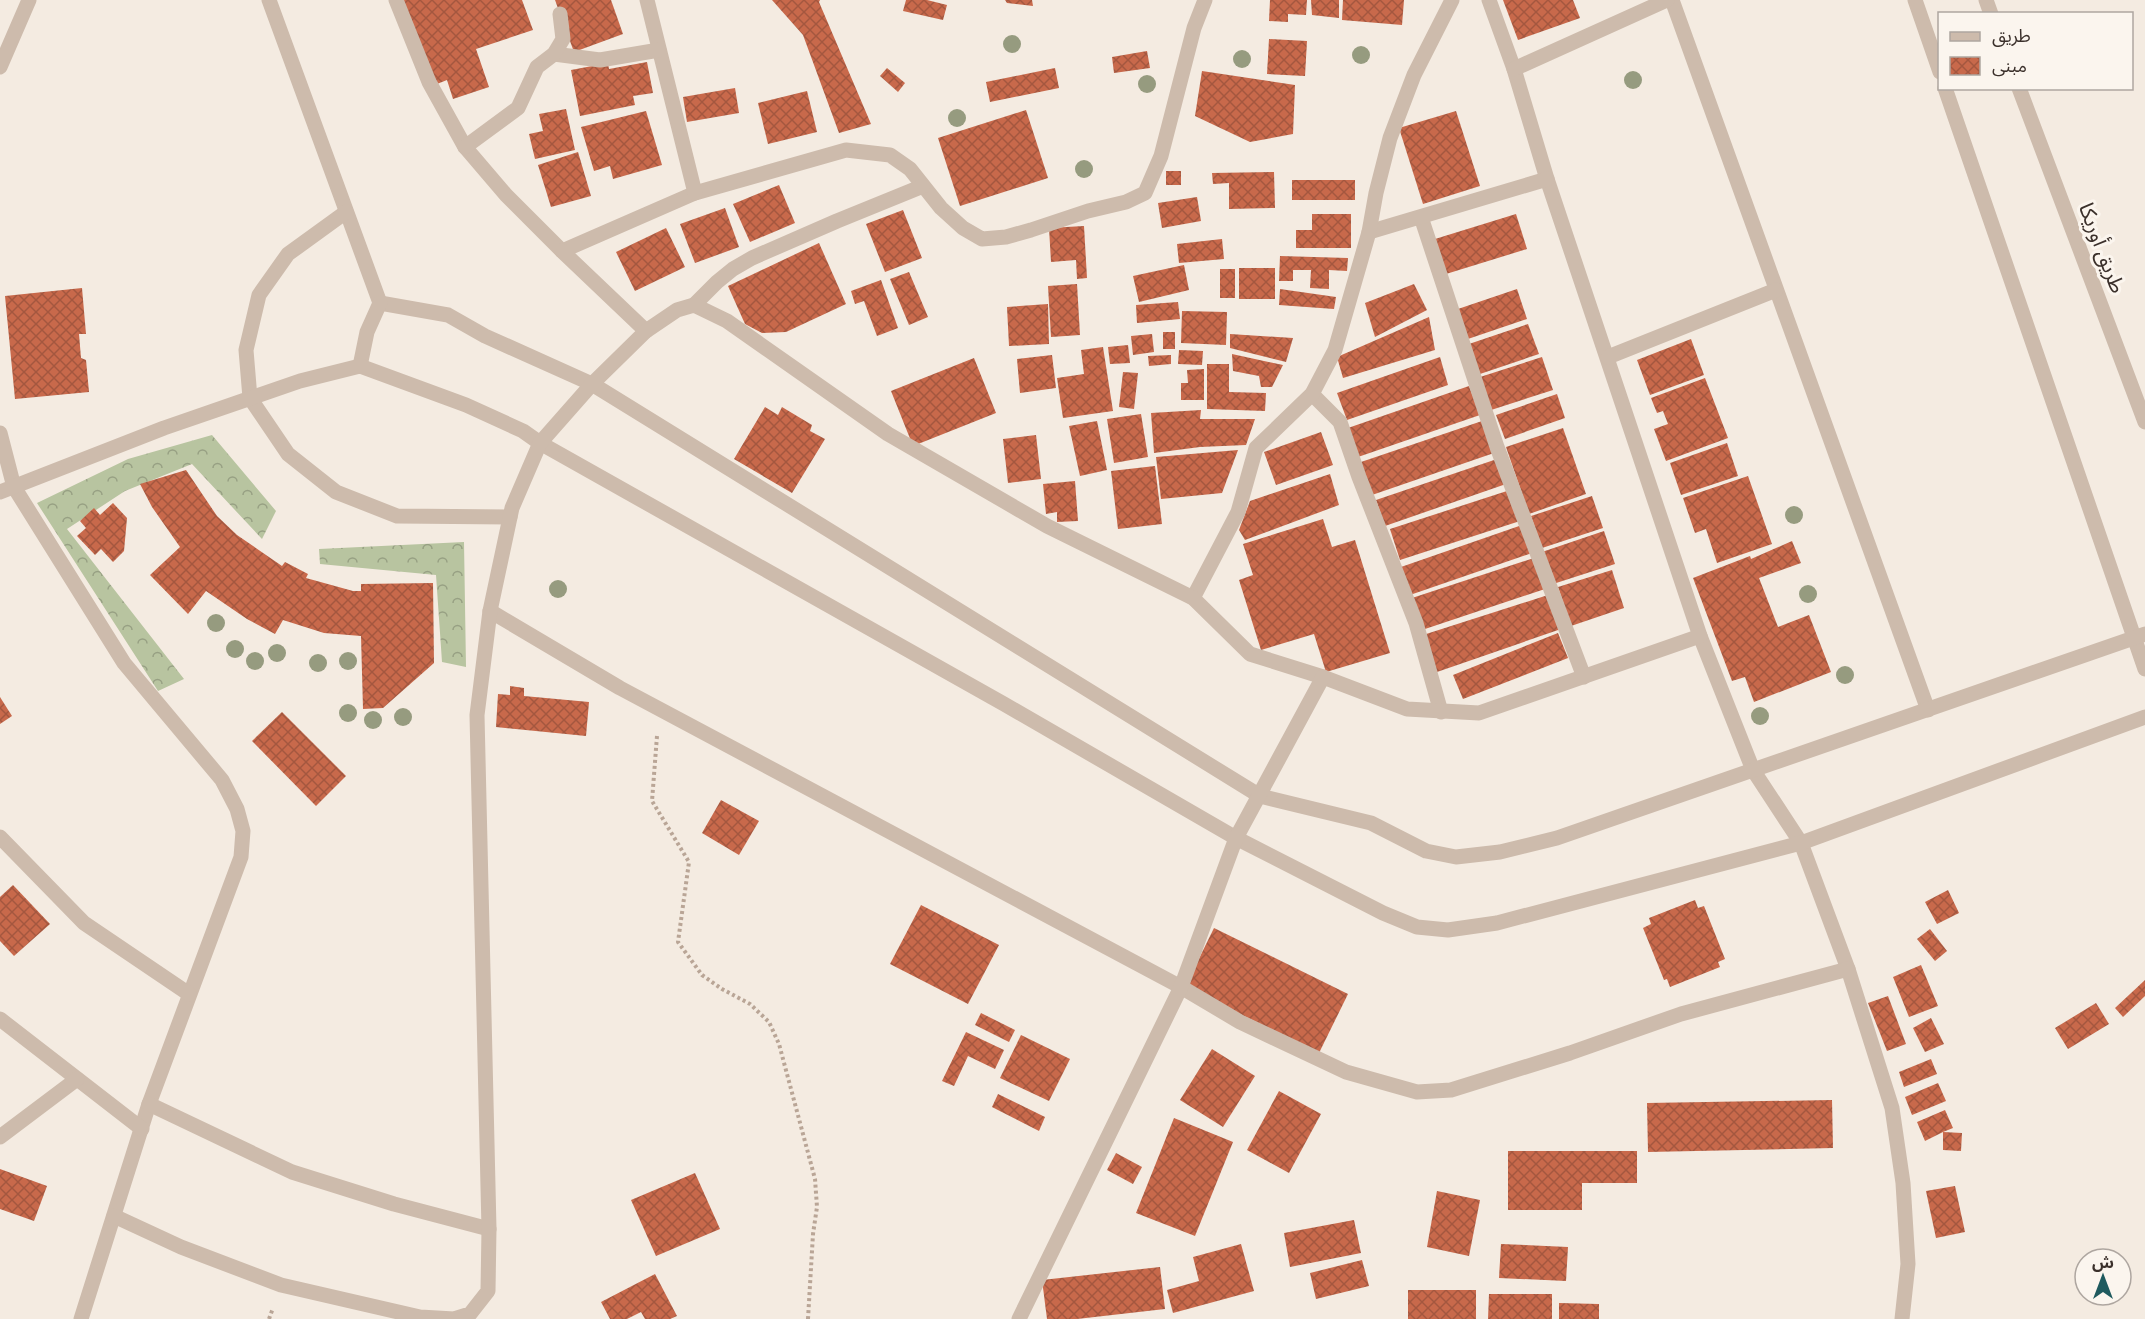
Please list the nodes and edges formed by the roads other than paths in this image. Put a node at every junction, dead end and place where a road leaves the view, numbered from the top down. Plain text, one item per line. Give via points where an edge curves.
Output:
1 (28, 0) edge
2 (269, 0) edge
3 (396, 0) edge
4 (647, 0) edge
5 (1205, 0) edge
6 (1452, 0) edge
7 (1489, 0) edge
8 (1667, 0) edge
9 (1672, 0) edge
10 (1915, 0) edge
11 (560, 14) dead end
12 (659, 50) junction
13 (554, 54) junction
14 (1938, 66) edge
15 (0, 67) edge
16 (1514, 69) junction
17 (1946, 90) edge
18 (2020, 90) edge
19 (465, 147) junction
20 (1547, 179) junction
21 (923, 186) junction
22 (695, 193) junction
23 (346, 212) junction
24 (1421, 217) junction
25 (1369, 232) junction
26 (562, 251) junction
27 (1776, 290) junction
28 (381, 303) junction
29 (694, 305) junction
30 (646, 331) junction
31 (1608, 357) junction
32 (360, 366) junction
33 (592, 384) junction
34 (1312, 394) junction
35 (250, 398) junction
36 (2145, 422) edge
37 (0, 433) edge
38 (540, 443) junction
39 (7, 489) edge
40 (510, 517) junction
41 (1193, 598) junction
42 (490, 611) junction
43 (1700, 636) junction
44 (2139, 636) edge
45 (2145, 669) edge
46 (1323, 676) junction
47 (1584, 677) junction
48 (1928, 710) junction
49 (1441, 712) junction
50 (2145, 717) edge
51 (1753, 770) junction
52 (1260, 796) junction
53 (0, 837) edge
54 (1236, 838) junction
55 (1801, 843) junction
56 (1848, 969) junction
57 (1181, 987) junction
58 (189, 994) junction
59 (0, 1019) edge
60 (77, 1079) junction
61 (149, 1104) junction
62 (142, 1130) junction
63 (0, 1137) edge
64 (114, 1216) junction
65 (489, 1229) junction
66 (81, 1319) edge
67 (1019, 1319) edge
68 (1902, 1319) edge

1 - 15 street
2 - 23 street
3 - 19 street via 429,82
4 - 12 street
5 - 21 street via 1161,156 1145,193 1031,230 982,239 963,228
6 - 25 street via 1414,75 1390,138
7 - 16 street
8 - 16 street
9 - 27 street
10 - 14 street
11 - 13 street via 563,39
12 - 13 street via 600,60
12 - 22 street
13 - 19 street via 537,67 518,108
16 - 20 street
17 - 44 street
18 - 36 street, طريق أوريكا
19 - 26 street
20 - 24 street
20 - 31 street
21 - 22 street via 910,169 890,155 846,150
21 - 29 street via 752,258 733,269
22 - 26 street
23 - 28 street
23 - 35 street via 288,254 259,295 246,350
24 - 25 street
24 - 47 street via 1497,447
25 - 34 street via 1335,350
26 - 30 street
27 - 31 street
27 - 48 street
28 - 32 street via 367,332
28 - 33 street via 448,315
29 - 30 street via 677,310
29 - 41 street via 727,321 888,434 1047,526
30 - 33 street
31 - 43 street
32 - 35 street
32 - 38 street via 466,405
33 - 38 street
33 - 52 street
34 - 41 street via 1256,448 1238,512
34 - 49 street via 1340,422 1416,623
35 - 39 street
35 - 40 street via 288,454 336,492 397,516
37 - 39 street
38 - 40 street
38 - 54 street
39 - 58 street via 124,663 222,780 237,809 243,831 241,856
40 - 42 street
41 - 46 street via 1250,654
42 - 57 street via 620,688
42 - 65 street via 477,715
43 - 47 street
43 - 51 street
44 - 45 street
44 - 48 street
46 - 49 street via 1407,709
46 - 52 street
47 - 49 street via 1479,713
48 - 51 street
50 - 55 street
51 - 52 street via 1557,838 1500,852 1456,856 1426,851 1371,823
51 - 55 street
52 - 54 street
53 - 58 street via 84,923
54 - 55 street via 1417,927 1448,930 1497,922
54 - 57 street
55 - 56 street
56 - 57 street via 1681,1014 1451,1090 1417,1092 1346,1072 1240,1022
56 - 68 street via 1892,1108 1903,1183 1908,1264
57 - 67 street
58 - 61 street
59 - 60 street
60 - 62 street
60 - 63 street
61 - 62 street
61 - 65 street via 292,1172
62 - 64 street
64 - 65 street via 281,1286 420,1317 454,1319 470,1314 488,1291
64 - 66 street

